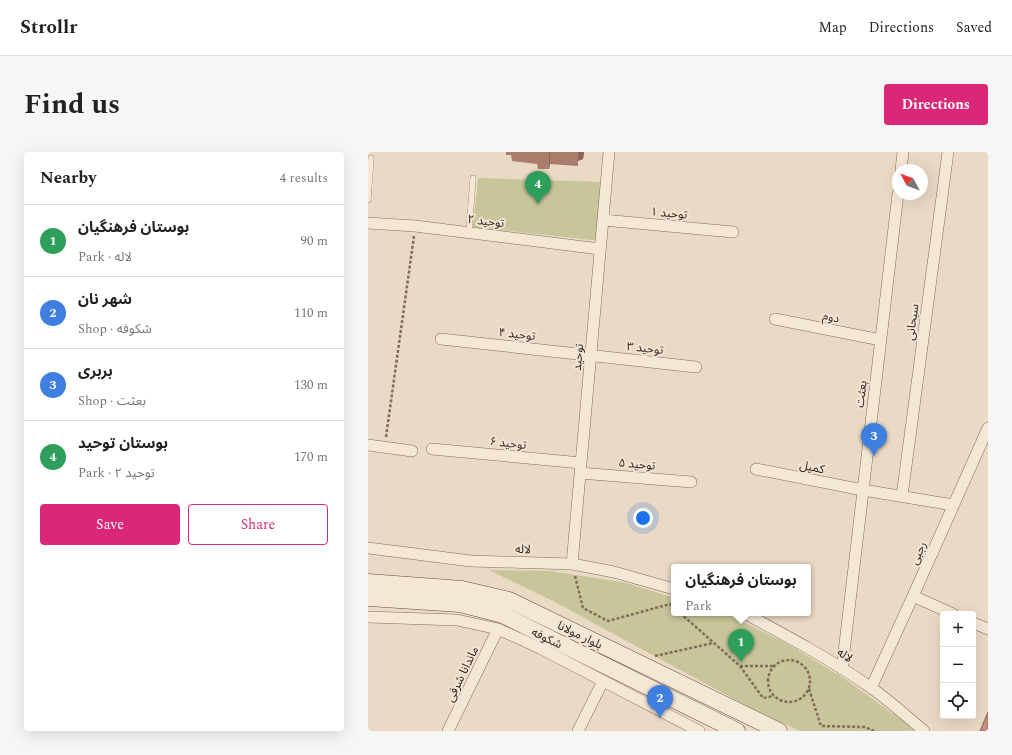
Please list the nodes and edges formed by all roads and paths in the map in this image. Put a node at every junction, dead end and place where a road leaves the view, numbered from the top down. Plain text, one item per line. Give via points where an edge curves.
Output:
1 (609, 152) edge
2 (903, 152) edge
3 (948, 152) edge
4 (371, 158) dead end
5 (902, 164) edge
6 (473, 178) dead end
7 (368, 200) edge
8 (897, 200) edge
9 (603, 220) junction
10 (368, 223) edge
11 (415, 226) junction
12 (469, 232) junction
13 (733, 232) dead end
14 (600, 249) junction
15 (775, 319) dead end
16 (441, 339) dead end
17 (881, 340) junction
18 (591, 356) junction
19 (696, 367) dead end
20 (988, 428) edge
21 (368, 445) edge
22 (385, 447) junction
23 (432, 449) dead end
24 (412, 451) dead end
25 (581, 468) junction
26 (756, 469) dead end
27 (691, 482) dead end
28 (863, 490) junction
29 (902, 496) junction
30 (953, 505) junction
31 (368, 548) edge
32 (572, 564) junction
33 (368, 582) edge
34 (671, 588) edge
35 (913, 596) junction
36 (368, 598) edge
37 (671, 605) edge
38 (946, 611) edge
39 (683, 616) edge
40 (750, 616) edge
41 (368, 617) edge
42 (976, 624) edge
43 (498, 629) junction
44 (988, 629) edge
45 (713, 642) junction
46 (634, 660) junction
47 (740, 666) junction
48 (774, 666) junction
49 (842, 669) junction
50 (603, 681) junction
51 (871, 688) junction
52 (808, 689) junction
53 (774, 696) junction
54 (448, 731) edge
55 (578, 731) edge
56 (699, 731) edge
57 (737, 731) edge
58 (780, 731) edge
59 (874, 731) edge
60 (924, 731) edge

1 - 9 street, توحید
2 - 5 street
3 - 29 street, سبحانی
4 - 7 lane
6 - 12 lane
8 - 17 street, بعثت
9 - 13 street, توحید ۱
9 - 14 street, توحید
10 - 11 street, توحید ۲
11 - 12 street, توحید ۲
11 - 22 path
12 - 14 street, توحید ۲
14 - 18 street, توحید
15 - 17 street, دوم
16 - 18 street, توحید ۴
17 - 28 street, بعثت
18 - 19 street, توحید ۳
18 - 25 street, توحید
20 - 30 street, رجبی
21 - 22 street
22 - 24 street
23 - 25 street, توحید ۶
25 - 27 street, توحید ۵
25 - 32 street, توحید
26 - 28 street, کمیل
28 - 29 street, کمیل
28 - 49 street, بعثت
29 - 30 street, کمیل
30 - 35 street, رجبی
31 - 32 street, لاله via 471,560
32 - 34 street, لاله via 614,572
32 - 37 path via 582,608 608,621
33 - 46 main road, بلوار مولانا via 462,589 508,600
35 - 38 street
35 - 51 street, رجبی
36 - 57 main road, بلوار مولانا via 460,604 503,615
39 - 45 path
40 - 49 street, لاله via 799,642
41 - 43 street, شکوفه via 457,620
42 - 44 street
43 - 50 street, شکوفه
43 - 54 street, ماندانا شرقی
45 - 46 path
45 - 47 path
46 - 58 main road, بلوار مولانا
47 - 48 path
47 - 53 path via 763,698
48 - 52 path via 789,660 804,666 810,681
48 - 53 path via 768,681
49 - 51 street, لاله
50 - 55 street
50 - 56 street, شکوفه
51 - 60 street, لاله
52 - 53 path via 804,696 789,702 781,701
52 - 59 path via 821,726 865,727

